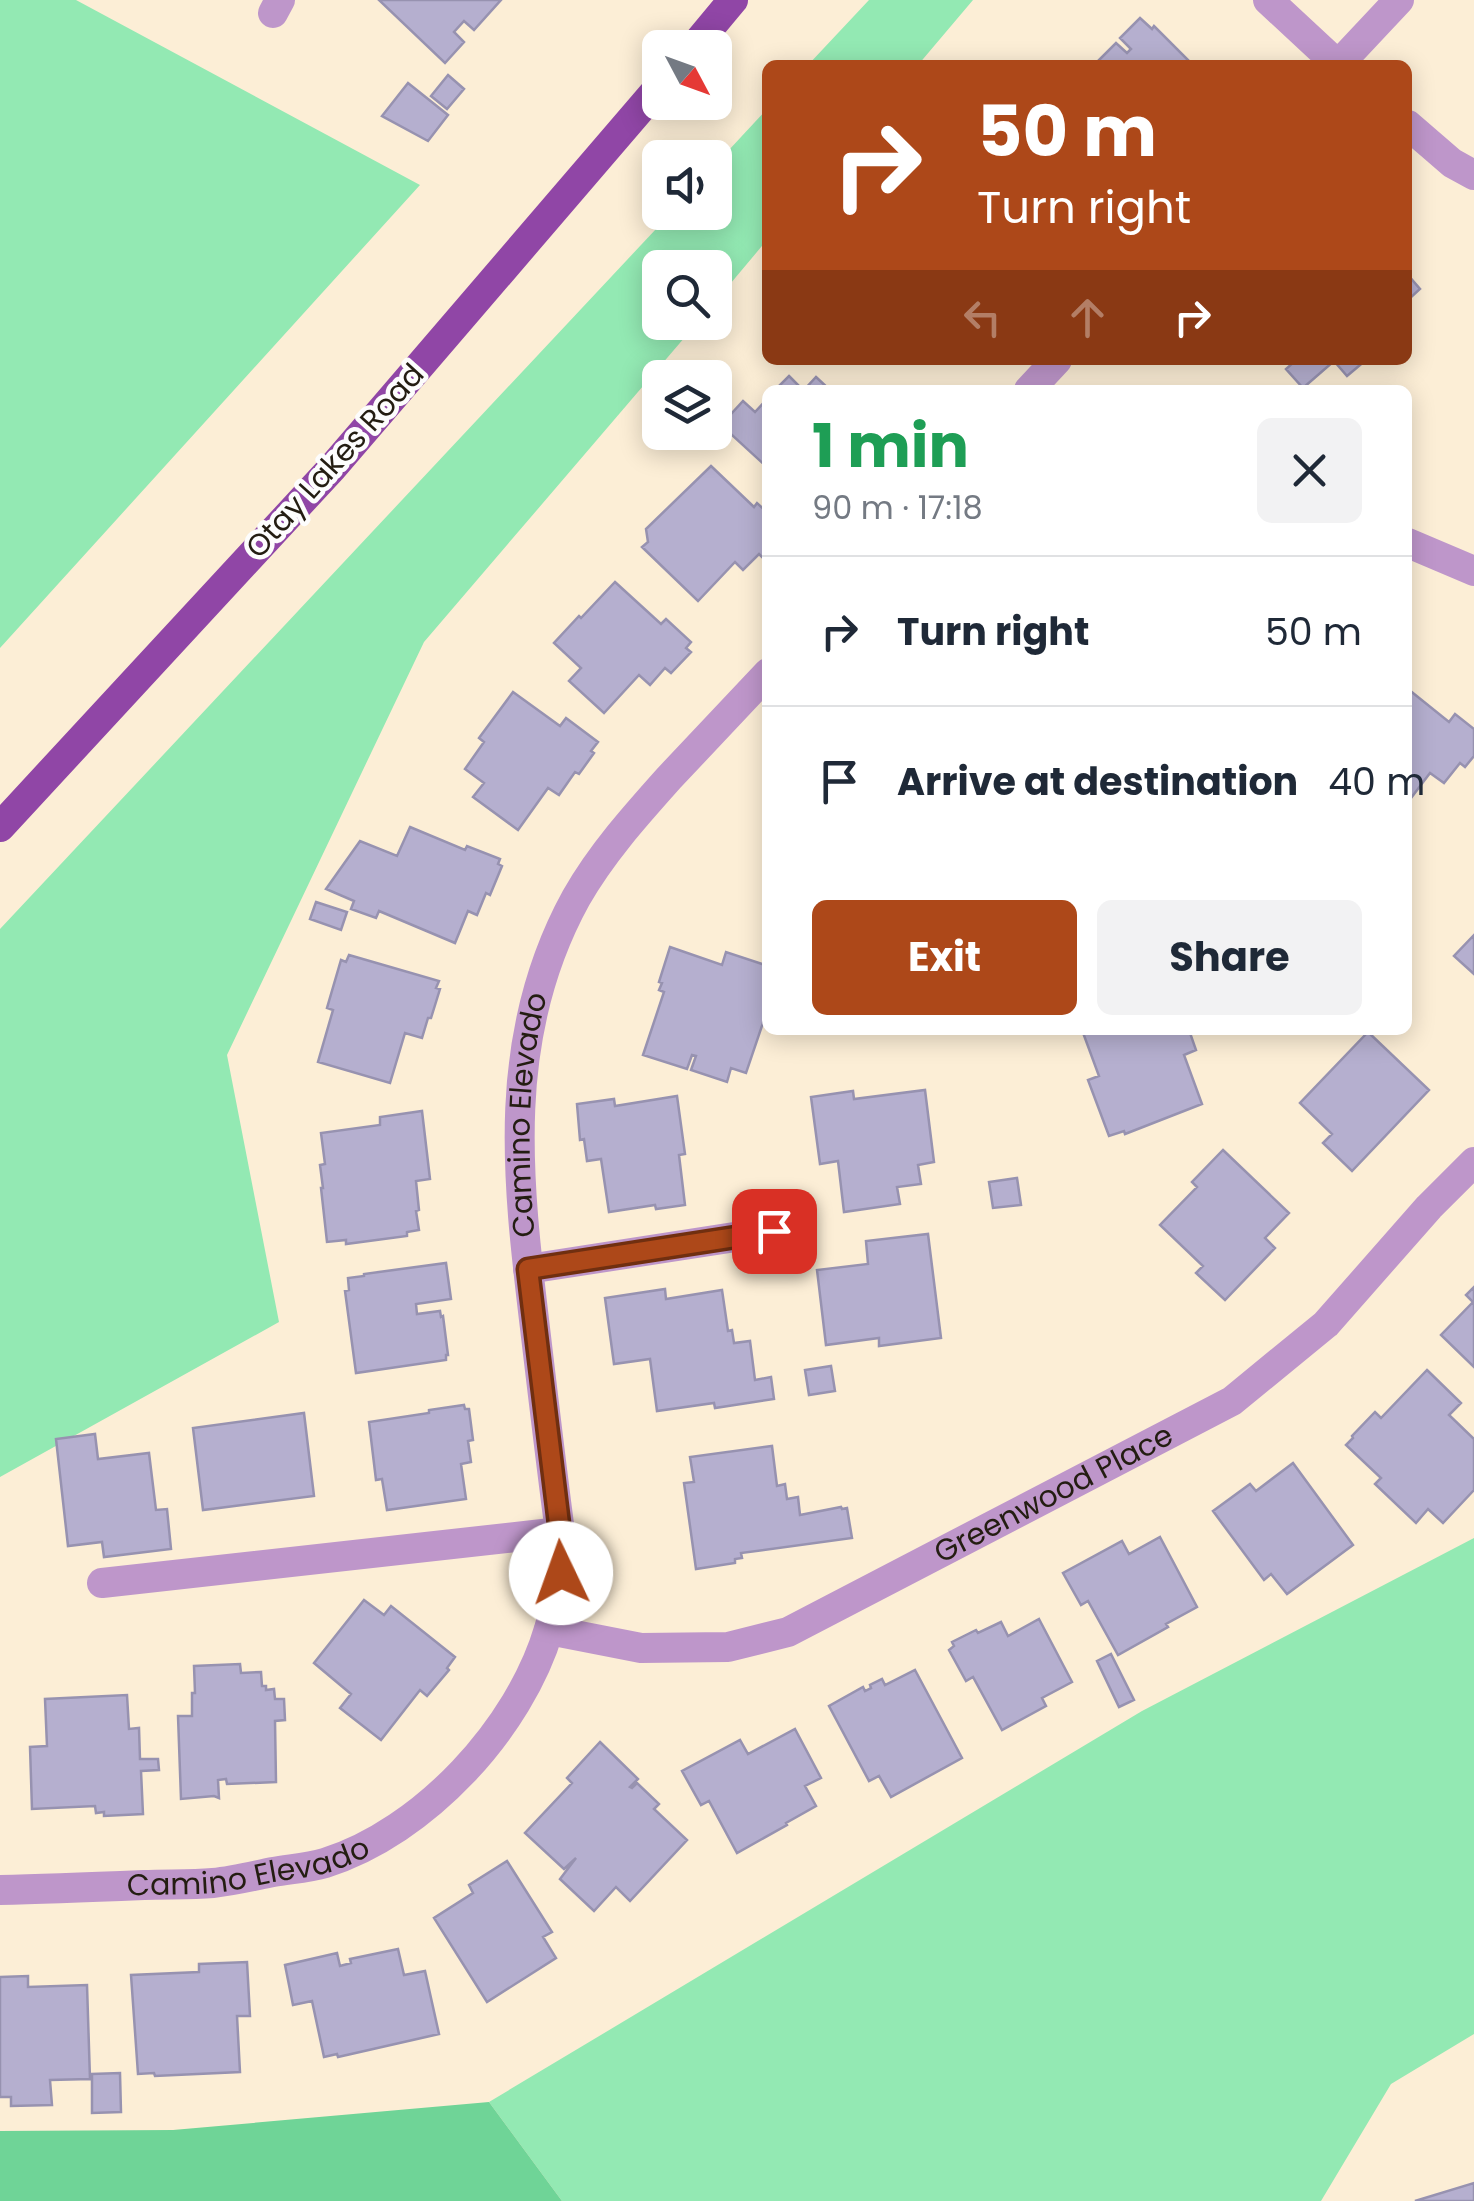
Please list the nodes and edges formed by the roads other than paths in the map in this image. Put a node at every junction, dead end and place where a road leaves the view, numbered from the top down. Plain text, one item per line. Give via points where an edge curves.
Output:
1 (733, 0) edge
2 (1268, 0) edge
3 (1399, 0) edge
4 (708, 30) edge
5 (1333, 60) edge
6 (1343, 60) edge
7 (642, 107) edge
8 (1412, 128) edge
9 (1474, 174) edge
10 (1412, 545) edge
11 (1474, 571) edge
12 (762, 678) edge
13 (0, 827) edge
14 (1474, 1162) edge
15 (774, 1231) dead end
16 (528, 1269) junction
17 (560, 1532) junction
18 (102, 1584) dead end
19 (549, 1630) junction
20 (0, 1890) edge

1 - 4 main road
2 - 5 street
3 - 6 street
7 - 13 main road, Otay Lakes Road via 333,467
8 - 9 street
10 - 11 street
12 - 16 street, Camino Elevado via 630,821 576,898 556,941 521,1076
14 - 19 street, Greenwood Place via 1326,1324 1232,1400 788,1632 728,1647 641,1648
15 - 16 street
16 - 17 street, Camino Elevado
17 - 18 street
17 - 19 street, Camino Elevado via 561,1573
19 - 20 street, Camino Elevado via 513,1708 488,1744 430,1803 362,1847 324,1863 212,1883

